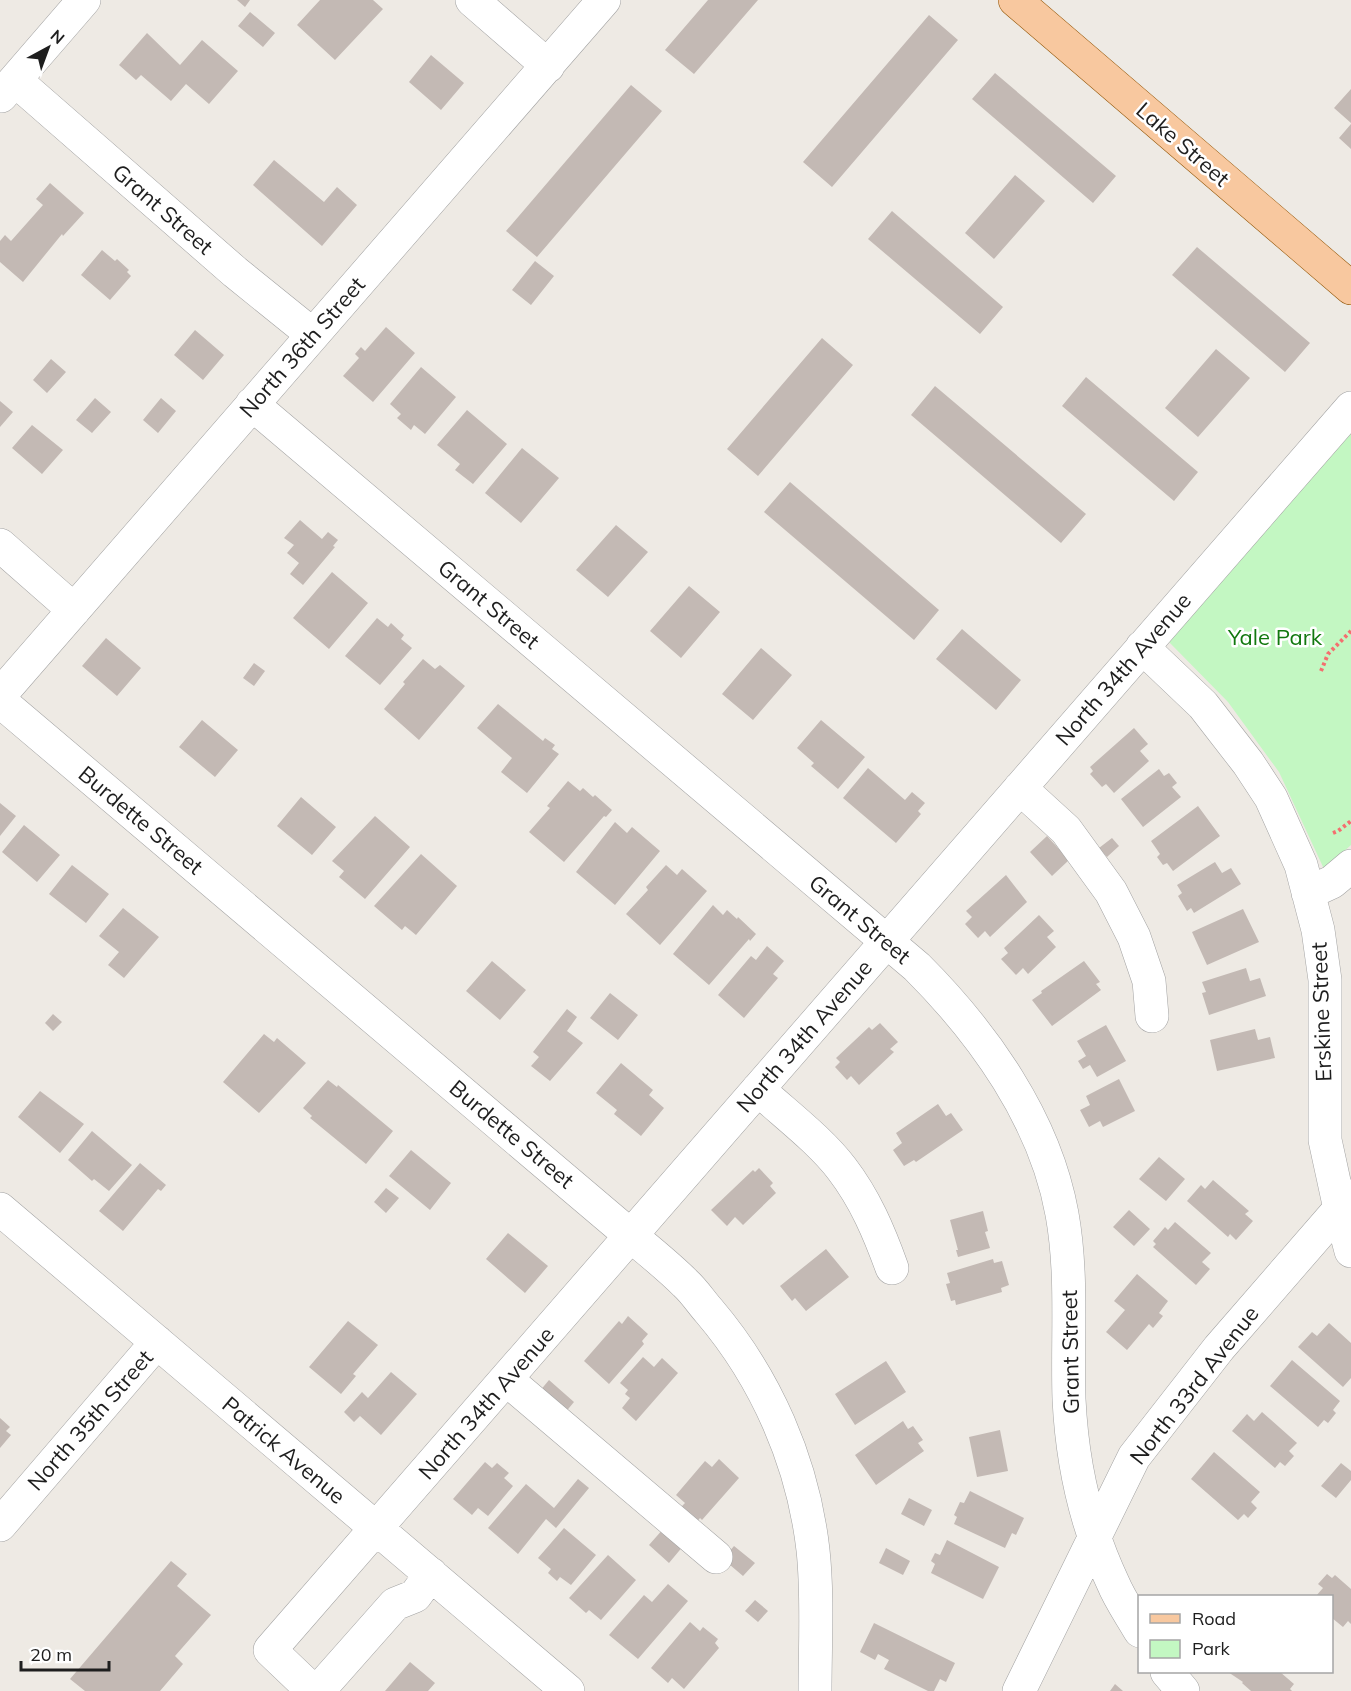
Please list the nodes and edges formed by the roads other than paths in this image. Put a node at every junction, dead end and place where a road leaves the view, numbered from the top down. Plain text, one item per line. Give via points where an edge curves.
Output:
1 (84, 0) edge
2 (472, 0) edge
3 (604, 0) edge
4 (1014, 0) edge
5 (548, 66) junction
6 (8, 89) edge
7 (1351, 288) edge
8 (313, 335) junction
9 (252, 404) junction
10 (1351, 408) edge
11 (0, 545) edge
12 (74, 610) junction
13 (1142, 647) junction
14 (0, 695) edge
15 (0, 701) edge
16 (1020, 788) junction
17 (1351, 866) edge
18 (1308, 893) junction
19 (886, 941) junction
20 (1152, 1016) dead end
21 (758, 1089) junction
22 (1345, 1203) edge
23 (0, 1209) edge
24 (630, 1235) junction
25 (1351, 1251) edge
26 (892, 1268) dead end
27 (157, 1342) junction
28 (506, 1379) junction
29 (0, 1525) edge
30 (377, 1528) junction
31 (1094, 1535) junction
32 (716, 1557) dead end
33 (431, 1574) junction
34 (1138, 1627) edge
35 (1169, 1673) edge
36 (314, 1691) edge
37 (318, 1691) edge
38 (568, 1691) edge
39 (814, 1691) edge
40 (1019, 1691) edge
41 (1183, 1691) edge

1 - 6 street
2 - 5 street
3 - 5 street, North 36th Street
4 - 7 main road, Lake Street
5 - 8 street, North 36th Street
6 - 8 street, Grant Street
8 - 9 street, North 36th Street
9 - 12 street, North 36th Street
9 - 19 street, Grant Street
10 - 13 street, North 34th Avenue
11 - 12 street
12 - 14 street, North 36th Street
13 - 16 street, North 34th Avenue
13 - 18 street, Erskine Street via 1203,705 1248,763 1286,829
15 - 24 street, Burdette Street
16 - 19 street, North 34th Avenue
16 - 20 street via 1066,830 1111,892 1134,936 1149,981
17 - 18 street via 1332,882
18 - 22 street, Erskine Street via 1325,980 1325,1140
19 - 21 street, North 34th Avenue
19 - 31 street, Grant Street via 937,987 984,1043 1022,1106 1048,1162 1062,1211 1068,1254 1073,1449
21 - 24 street, North 34th Avenue
21 - 26 street via 841,1167 880,1234
22 - 25 street, Erskine Street
22 - 31 street, North 33rd Avenue via 1162,1419 1134,1457
23 - 27 street, Patrick Avenue
24 - 28 street, North 34th Avenue
24 - 39 street, Burdette Street via 687,1284 728,1333 765,1392 790,1449 813,1549
27 - 29 street, North 35th Street
27 - 30 street, Patrick Avenue
28 - 30 street, North 34th Avenue
28 - 32 street
30 - 33 street, Patrick Avenue
30 - 36 street, North 34th Avenue via 270,1650
31 - 34 street, Grant Street via 1113,1583
31 - 40 street, North 33rd Avenue
33 - 37 street via 415,1596 394,1604
33 - 38 street, Patrick Avenue
35 - 41 street

